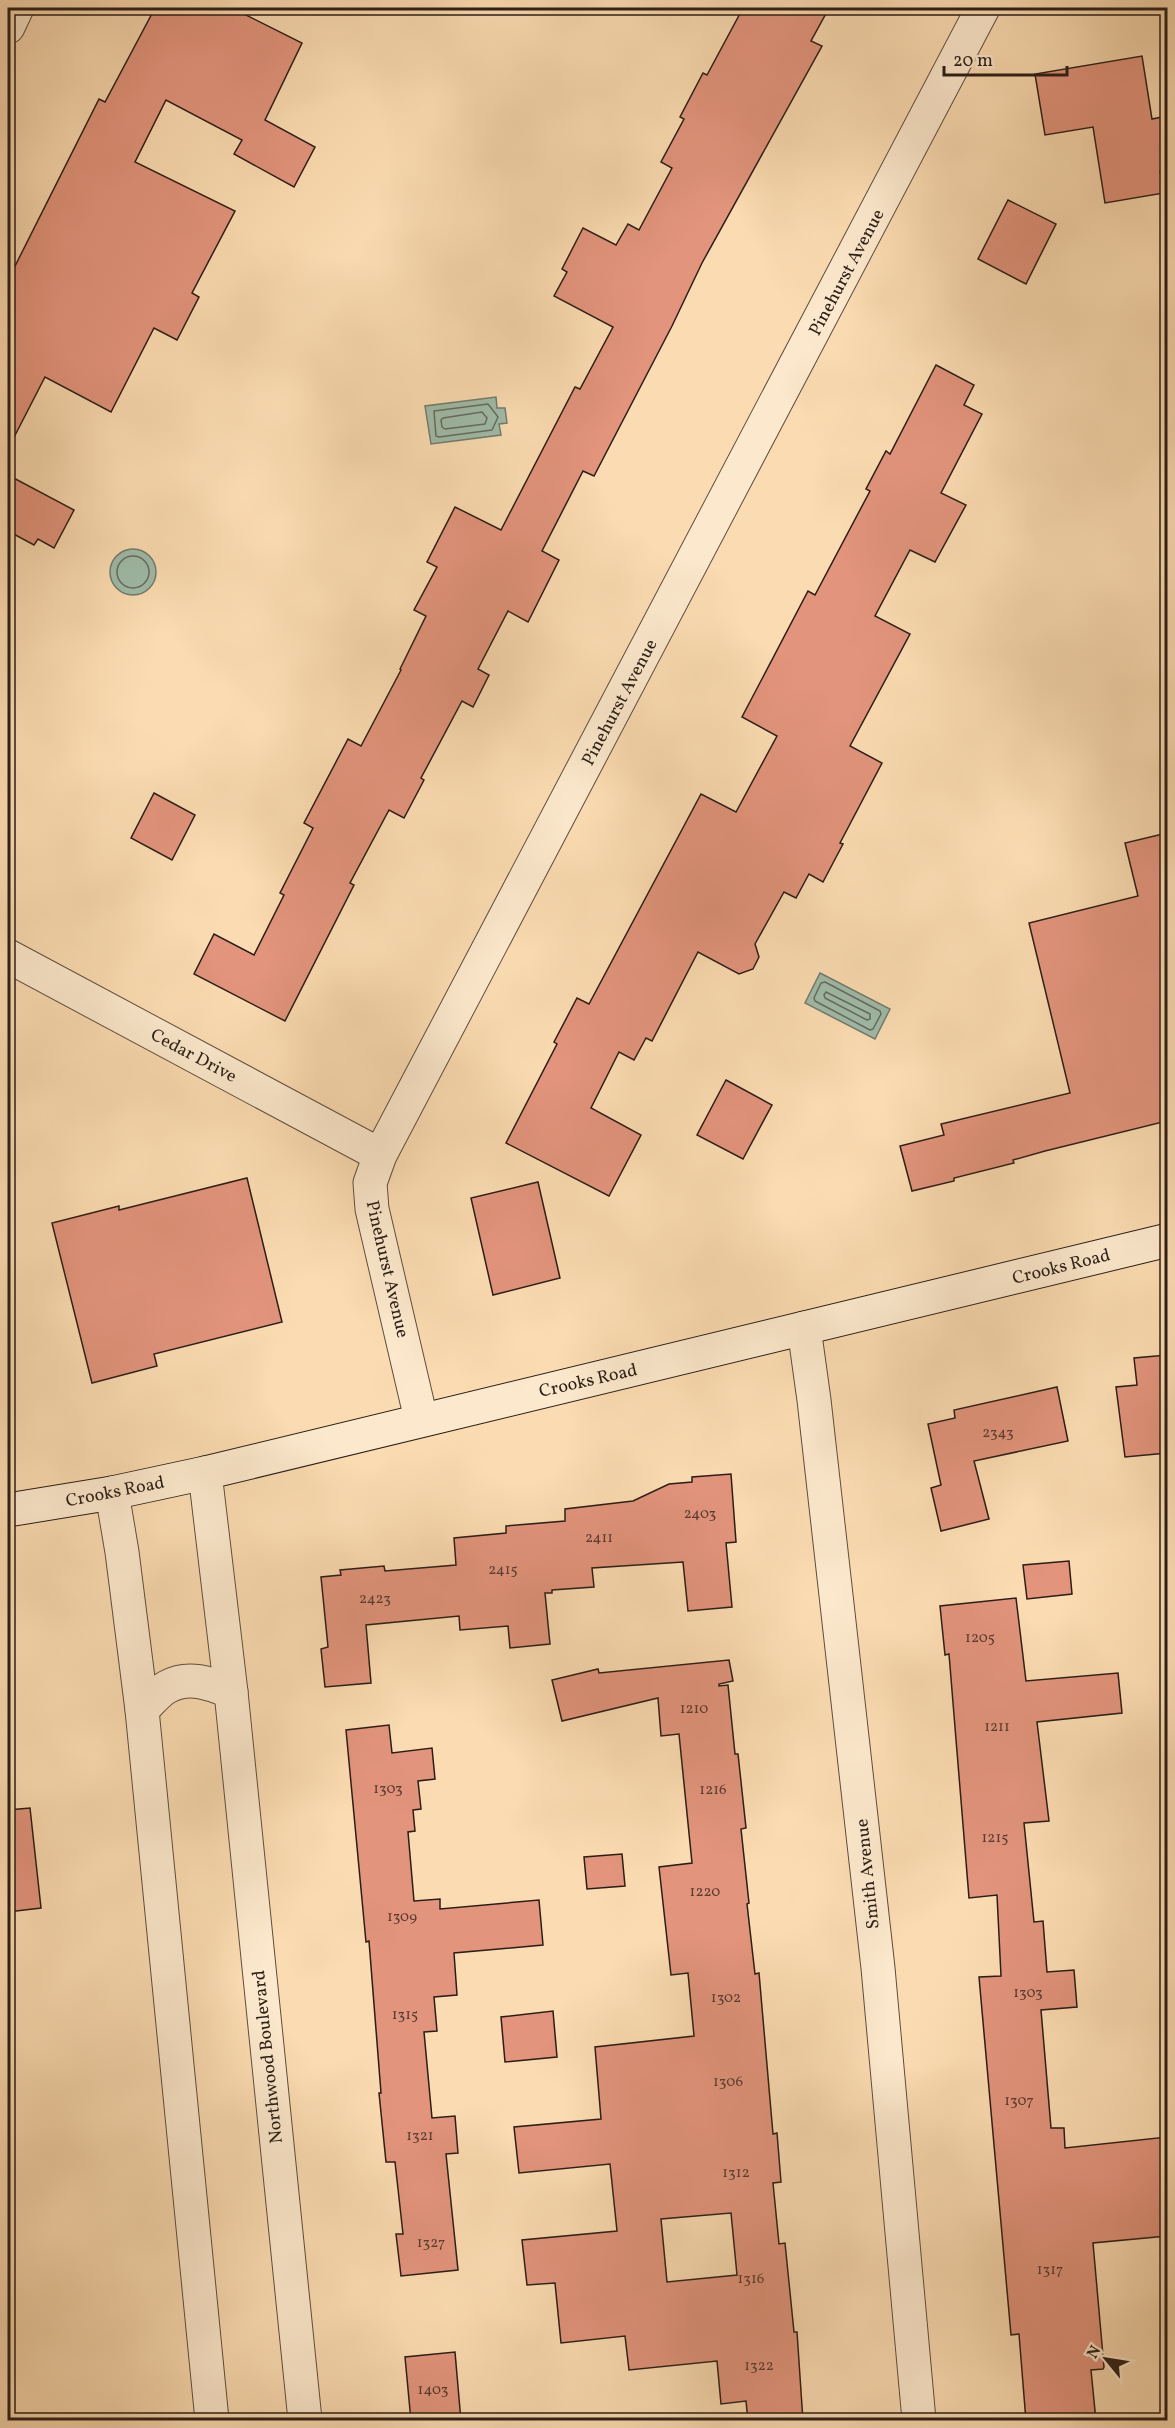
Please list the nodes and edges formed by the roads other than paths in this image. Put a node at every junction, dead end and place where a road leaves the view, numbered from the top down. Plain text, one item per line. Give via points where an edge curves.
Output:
1 (17, 8) edge
2 (983, 8) edge
3 (8, 27) edge
4 (8, 956) edge
5 (380, 1155) junction
6 (1167, 1240) edge
7 (804, 1328) junction
8 (422, 1419) junction
9 (205, 1473) junction
10 (112, 1493) junction
11 (8, 1510) edge
12 (231, 1692) junction
13 (142, 1710) junction
14 (212, 2421) edge
15 (305, 2421) edge
16 (919, 2421) edge

1 - 3 street
2 - 5 street, Pinehurst Avenue
4 - 5 street, Cedar Drive
5 - 8 street, Pinehurst Avenue via 370,1183 372,1209
6 - 7 street, Crooks Road
7 - 8 street, Crooks Road
7 - 16 street, Smith Avenue via 878,1968
8 - 9 street, Crooks Road
9 - 10 street, Crooks Road
9 - 12 street, Northwood Boulevard
10 - 11 street, Crooks Road
10 - 13 street
12 - 13 street via 207,1682 190,1681 167,1687
12 - 15 street, Northwood Boulevard
13 - 14 street

